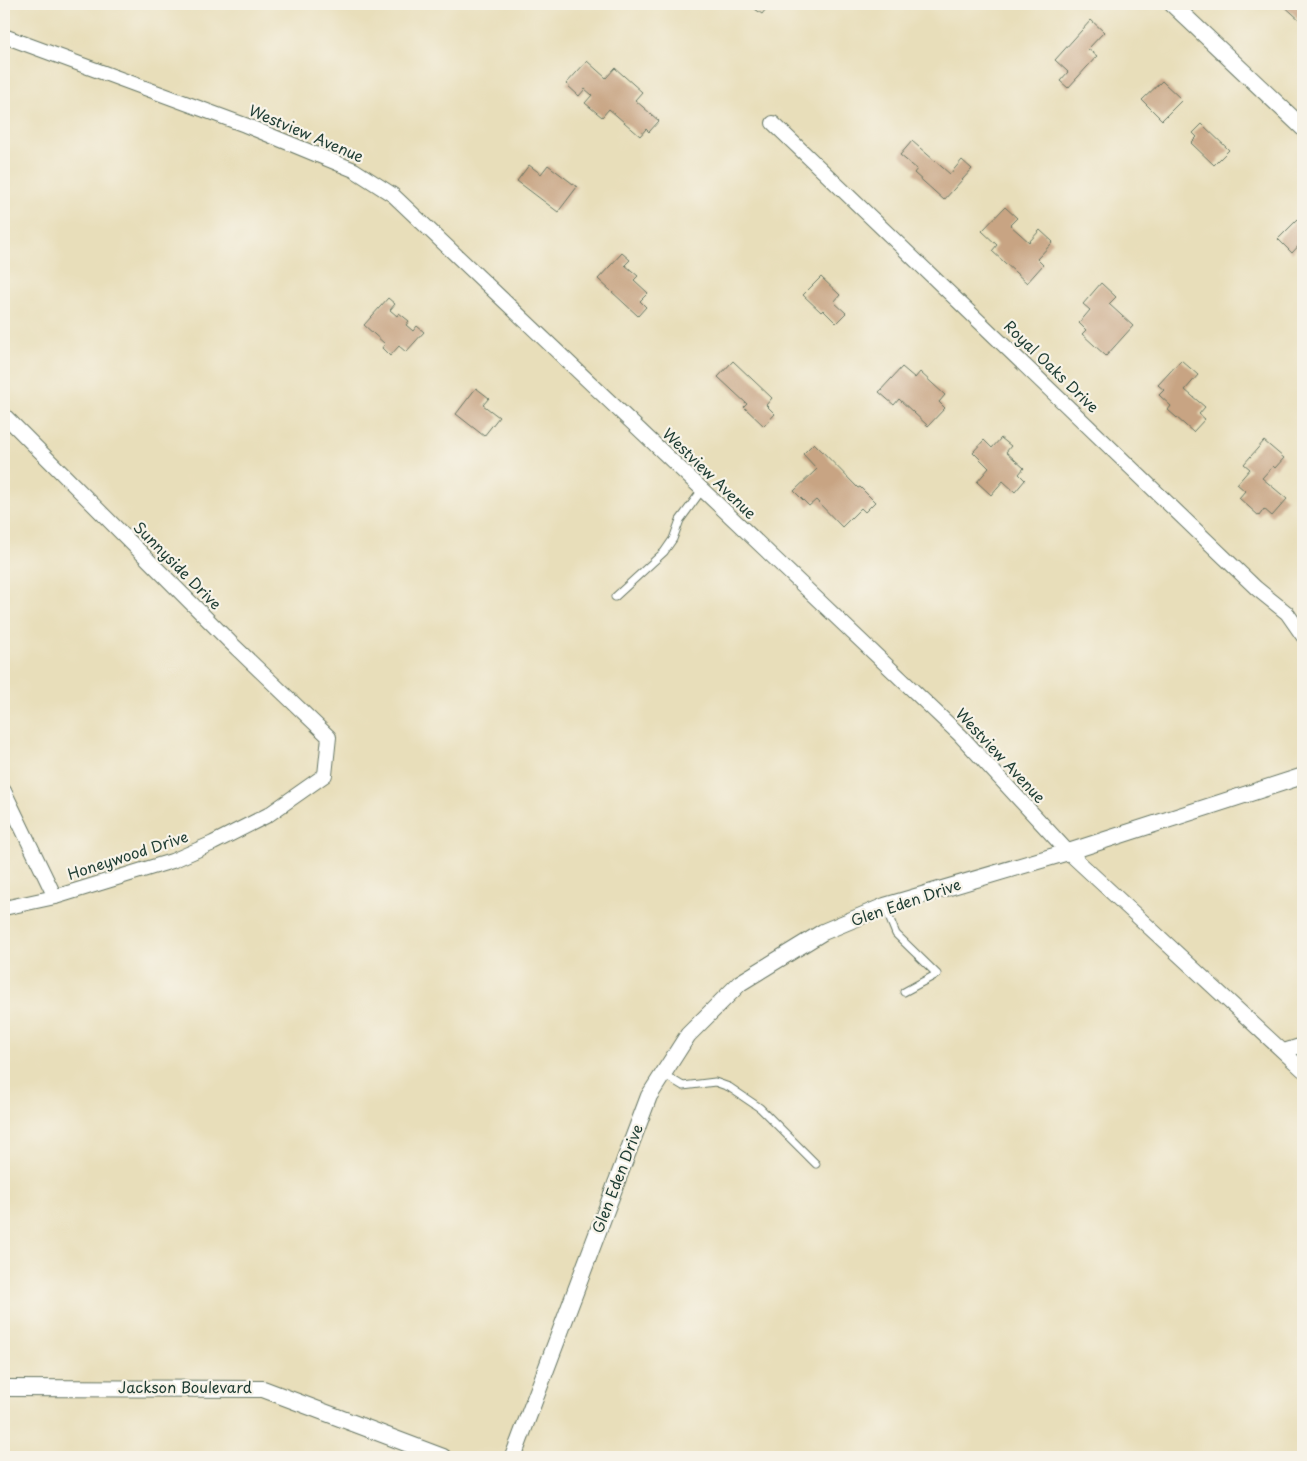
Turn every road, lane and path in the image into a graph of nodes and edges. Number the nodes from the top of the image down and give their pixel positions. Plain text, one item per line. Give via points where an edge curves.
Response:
1 (1172, 4) edge
2 (4, 36) edge
3 (773, 123) dead end
4 (1303, 128) edge
5 (4, 415) edge
6 (702, 490) junction
7 (615, 597) dead end
8 (1303, 636) edge
9 (329, 737) joint
10 (1303, 776) edge
11 (4, 791) edge
12 (1068, 852) junction
13 (55, 897) junction
14 (885, 906) junction
15 (4, 908) edge
16 (904, 992) dead end
17 (1303, 1045) edge
18 (1284, 1051) junction
19 (1303, 1070) edge
20 (663, 1074) junction
21 (816, 1164) dead end
22 (4, 1388) edge
23 (443, 1457) edge
24 (513, 1457) edge

1 - 4 street
2 - 6 street, Westview Avenue via 245,124 354,170 393,195
3 - 8 street, Royal Oaks Drive via 1249,581 1287,613
5 - 9 street, Sunnyside Drive
6 - 7 lane via 680,520 664,552
6 - 12 street, Westview Avenue via 960,735
9 - 13 street, Honeywood Drive via 325,775 268,815 172,861
10 - 12 street, Glen Eden Drive
11 - 13 street
12 - 14 street, Glen Eden Drive
12 - 18 street, Westview Avenue
13 - 15 street, Honeywood Drive
14 - 16 lane via 896,934 937,974
14 - 20 street, Glen Eden Drive via 823,932 740,983 688,1035
17 - 18 street
18 - 19 street, Westview Avenue
20 - 21 lane via 682,1086 715,1082 729,1087 760,1108
20 - 24 street, Glen Eden Drive via 649,1096
22 - 23 street, Jackson Boulevard via 263,1389

